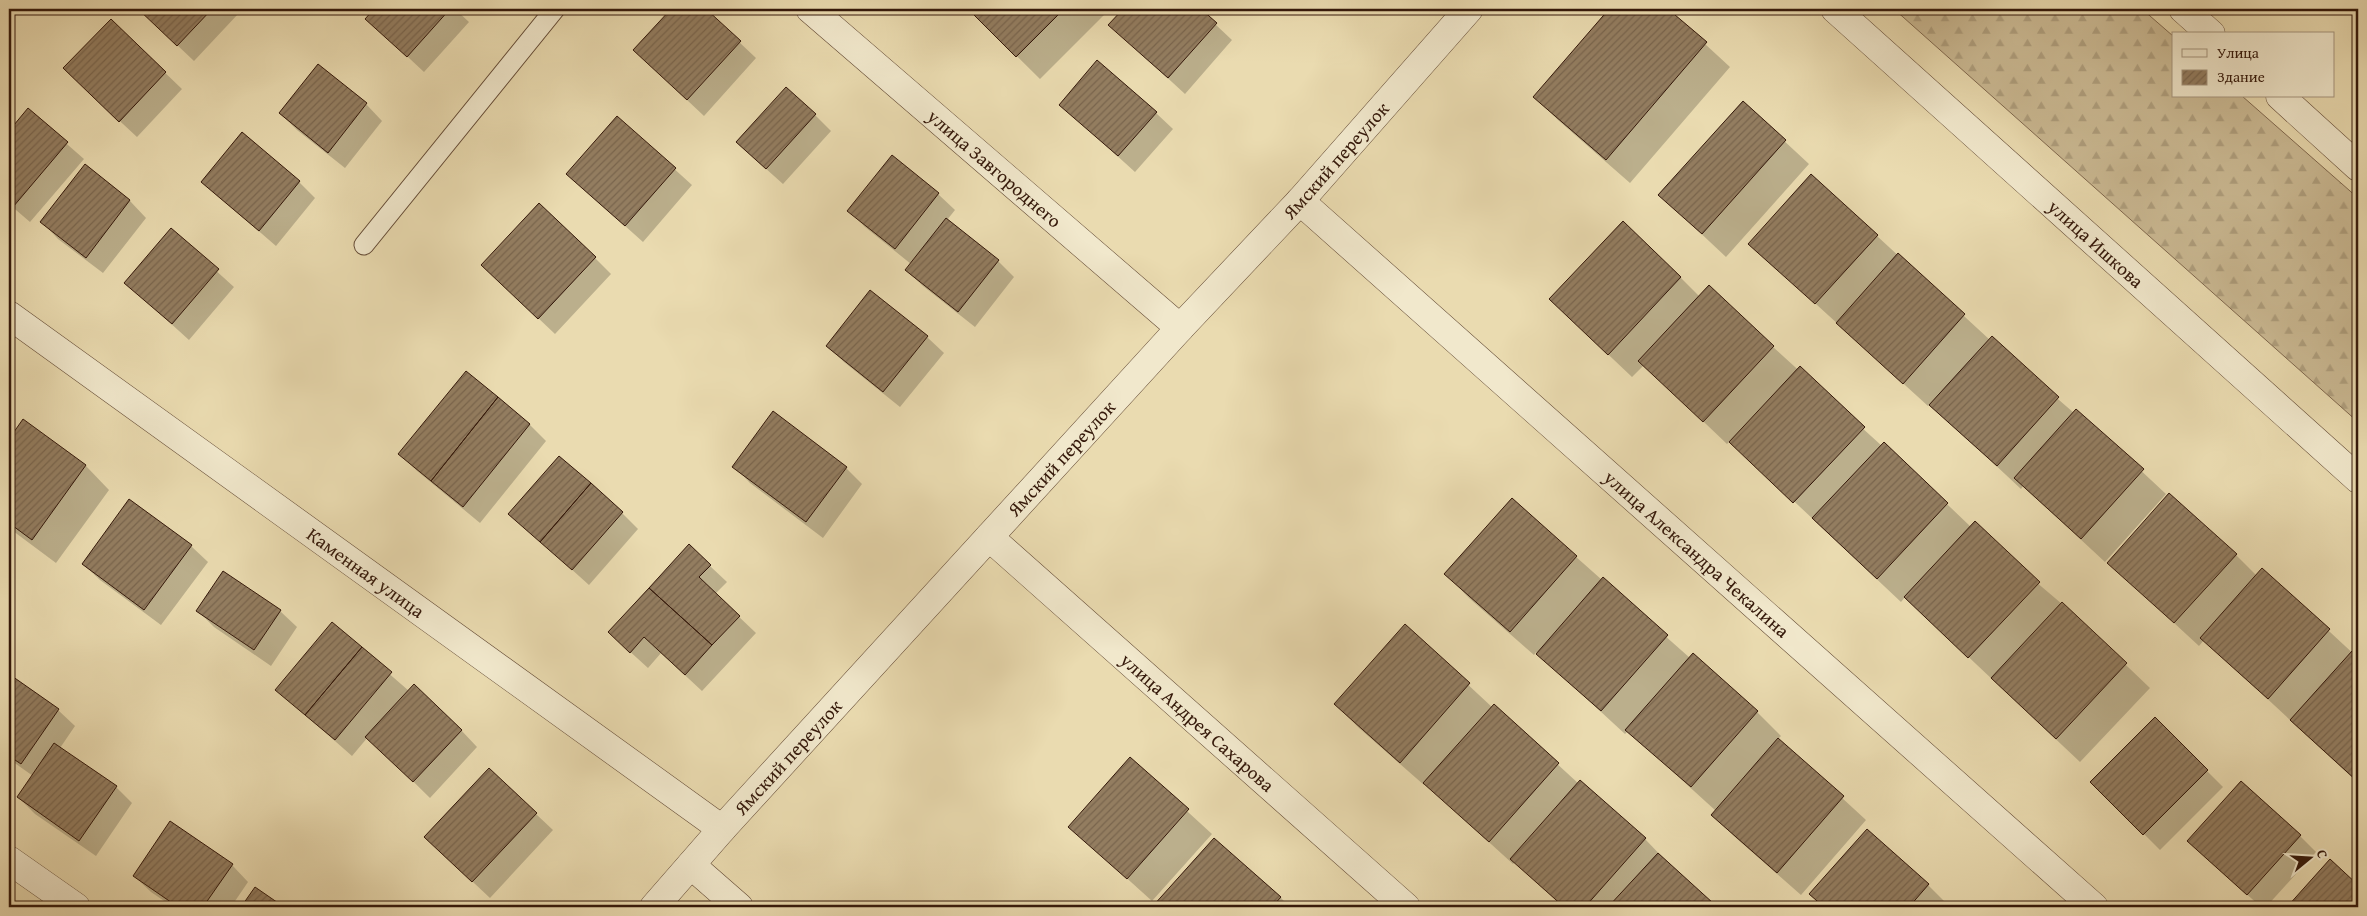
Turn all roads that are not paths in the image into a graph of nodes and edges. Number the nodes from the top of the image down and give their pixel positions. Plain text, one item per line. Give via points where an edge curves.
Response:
1 (554, 9) edge
2 (810, 9) edge
3 (1469, 9) edge
4 (1835, 9) edge
5 (2184, 9) edge
6 (2209, 32) edge
7 (2282, 98) edge
8 (2358, 167) edge
9 (1300, 201) junction
10 (364, 245) dead end
11 (9, 316) edge
12 (1180, 328) junction
13 (2358, 479) edge
14 (989, 537) junction
15 (722, 829) junction
16 (9, 860) edge
17 (691, 865) junction
18 (76, 907) edge
19 (654, 907) edge
20 (738, 907) edge
21 (1406, 907) edge
22 (2094, 907) edge

1 - 10 lane
2 - 12 street, улица Завгороднего
3 - 9 street, Ямский переулок
4 - 13 street, улица Ишкова
5 - 6 street
7 - 8 street
9 - 12 street, Ямский переулок
9 - 22 street, улица Александра Чекалина
11 - 15 street, Каменная улица
12 - 14 street, Ямский переулок
14 - 15 street, Ямский переулок
14 - 21 street, улица Андрея Сахарова
15 - 17 street, Ямский переулок
16 - 18 street
17 - 19 street, Ямский переулок
17 - 20 street

